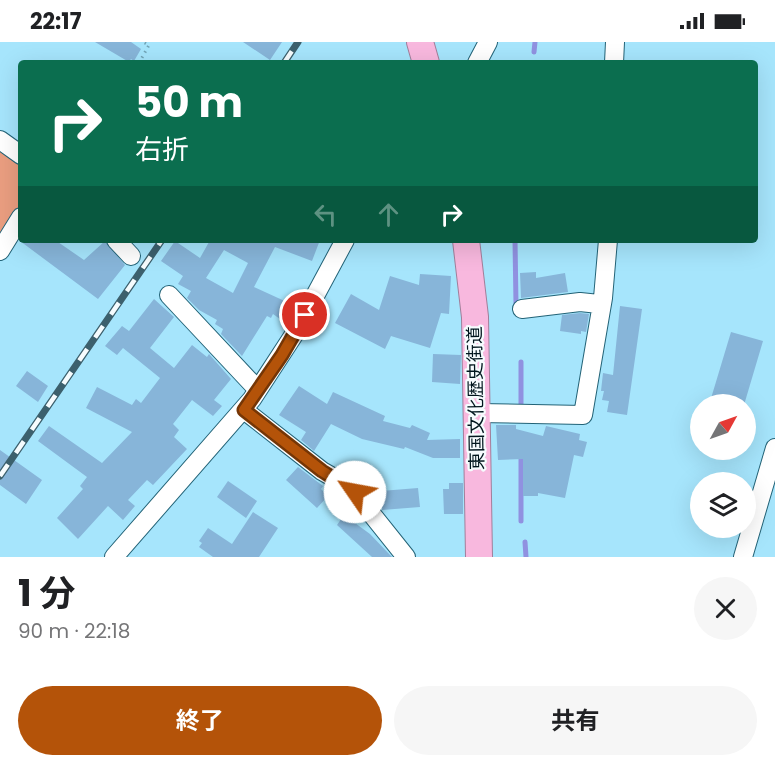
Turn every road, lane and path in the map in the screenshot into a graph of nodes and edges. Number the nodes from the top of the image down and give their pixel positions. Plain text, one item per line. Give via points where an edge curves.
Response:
1 (143, 42) edge
2 (420, 42) edge
3 (488, 42) edge
4 (615, 42) edge
5 (141, 60) edge
6 (425, 60) edge
7 (479, 60) edge
8 (614, 60) edge
9 (0, 140) edge
10 (18, 153) edge
11 (18, 223) edge
12 (119, 243) edge
13 (343, 243) edge
14 (466, 243) edge
15 (608, 243) edge
16 (0, 251) edge
17 (131, 256) dead end
18 (169, 295) dead end
19 (600, 304) junction
20 (522, 309) dead end
21 (258, 390) junction
22 (244, 410) junction
23 (478, 413) junction
24 (775, 448) edge
25 (114, 557) edge
26 (406, 557) edge
27 (479, 557) edge
28 (743, 557) edge

1 - 5 path via 149,45
2 - 6 highway
3 - 7 street
4 - 8 street
9 - 10 street
11 - 16 street
12 - 17 street
13 - 21 street via 295,333
14 - 23 highway, 東国文化歴史街道 via 475,317
15 - 19 street
18 - 21 street
19 - 20 street via 580,302
19 - 23 street via 582,415
21 - 22 street
22 - 25 street
22 - 26 street via 322,471 350,487
23 - 27 highway, 東国文化歴史街道
24 - 28 street

